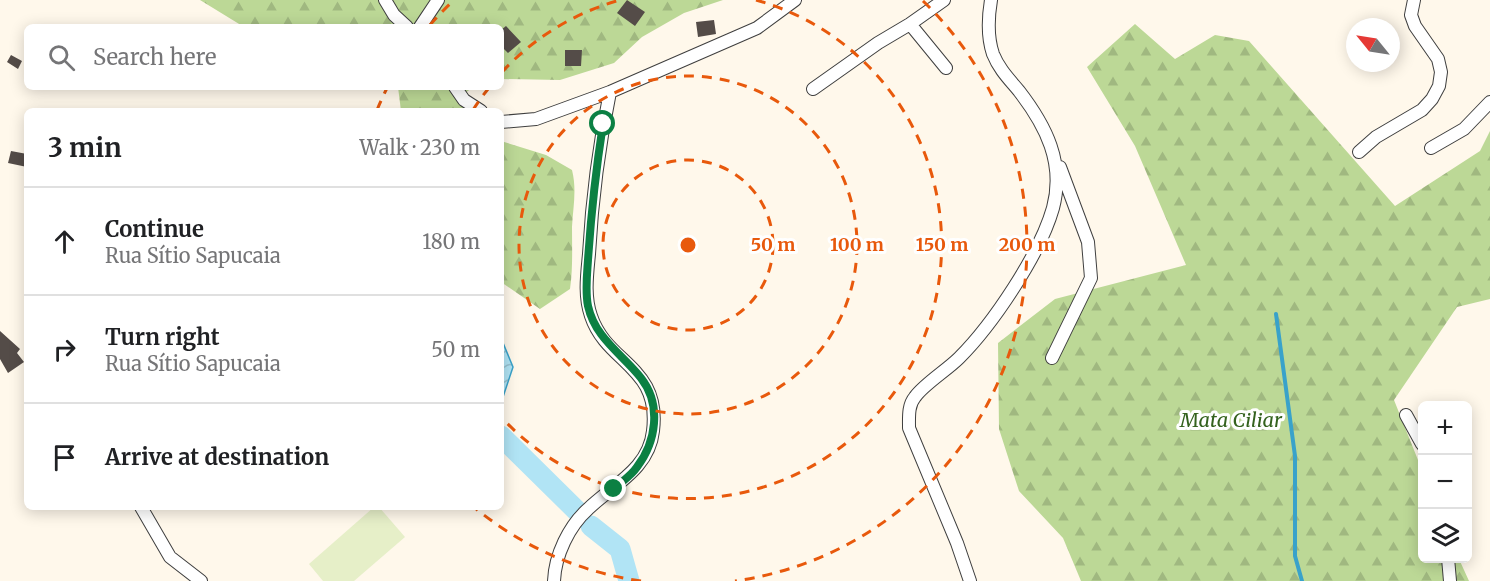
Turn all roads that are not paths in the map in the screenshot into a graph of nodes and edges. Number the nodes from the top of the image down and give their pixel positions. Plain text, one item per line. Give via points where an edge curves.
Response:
1 (385, 0) edge
2 (438, 0) edge
3 (795, 0) edge
4 (944, 0) edge
5 (991, 0) edge
6 (1414, 0) edge
7 (404, 24) edge
8 (422, 24) edge
9 (910, 24) junction
10 (946, 68) dead end
11 (813, 89) dead end
12 (457, 90) edge
13 (610, 92) junction
14 (1490, 102) edge
15 (476, 108) edge
16 (504, 122) edge
17 (1051, 144) junction
18 (1431, 148) dead end
19 (1359, 152) dead end
20 (1052, 358) dead end
21 (1406, 415) dead end
22 (1418, 437) edge
23 (143, 510) edge
24 (1448, 563) edge
25 (201, 581) edge
26 (554, 581) edge
27 (970, 581) edge
28 (1450, 581) edge

1 - 7 street
2 - 8 street
3 - 13 street via 757,28
4 - 9 street
5 - 17 street via 988,18 993,53
6 - 19 street via 1411,15 1438,59 1439,86 1422,110 1376,137
9 - 10 street
9 - 11 street
12 - 15 street
13 - 16 street via 536,119
13 - 26 street via 597,163 586,293 599,334 642,379 652,397 653,434 636,469 588,509 571,529
14 - 18 street via 1464,129
17 - 20 street via 1088,242 1091,278
17 - 27 street via 1058,169 1057,191 1044,233 1025,269 961,356 914,397 909,410 909,428
21 - 22 street
23 - 25 street via 170,557
24 - 28 street

